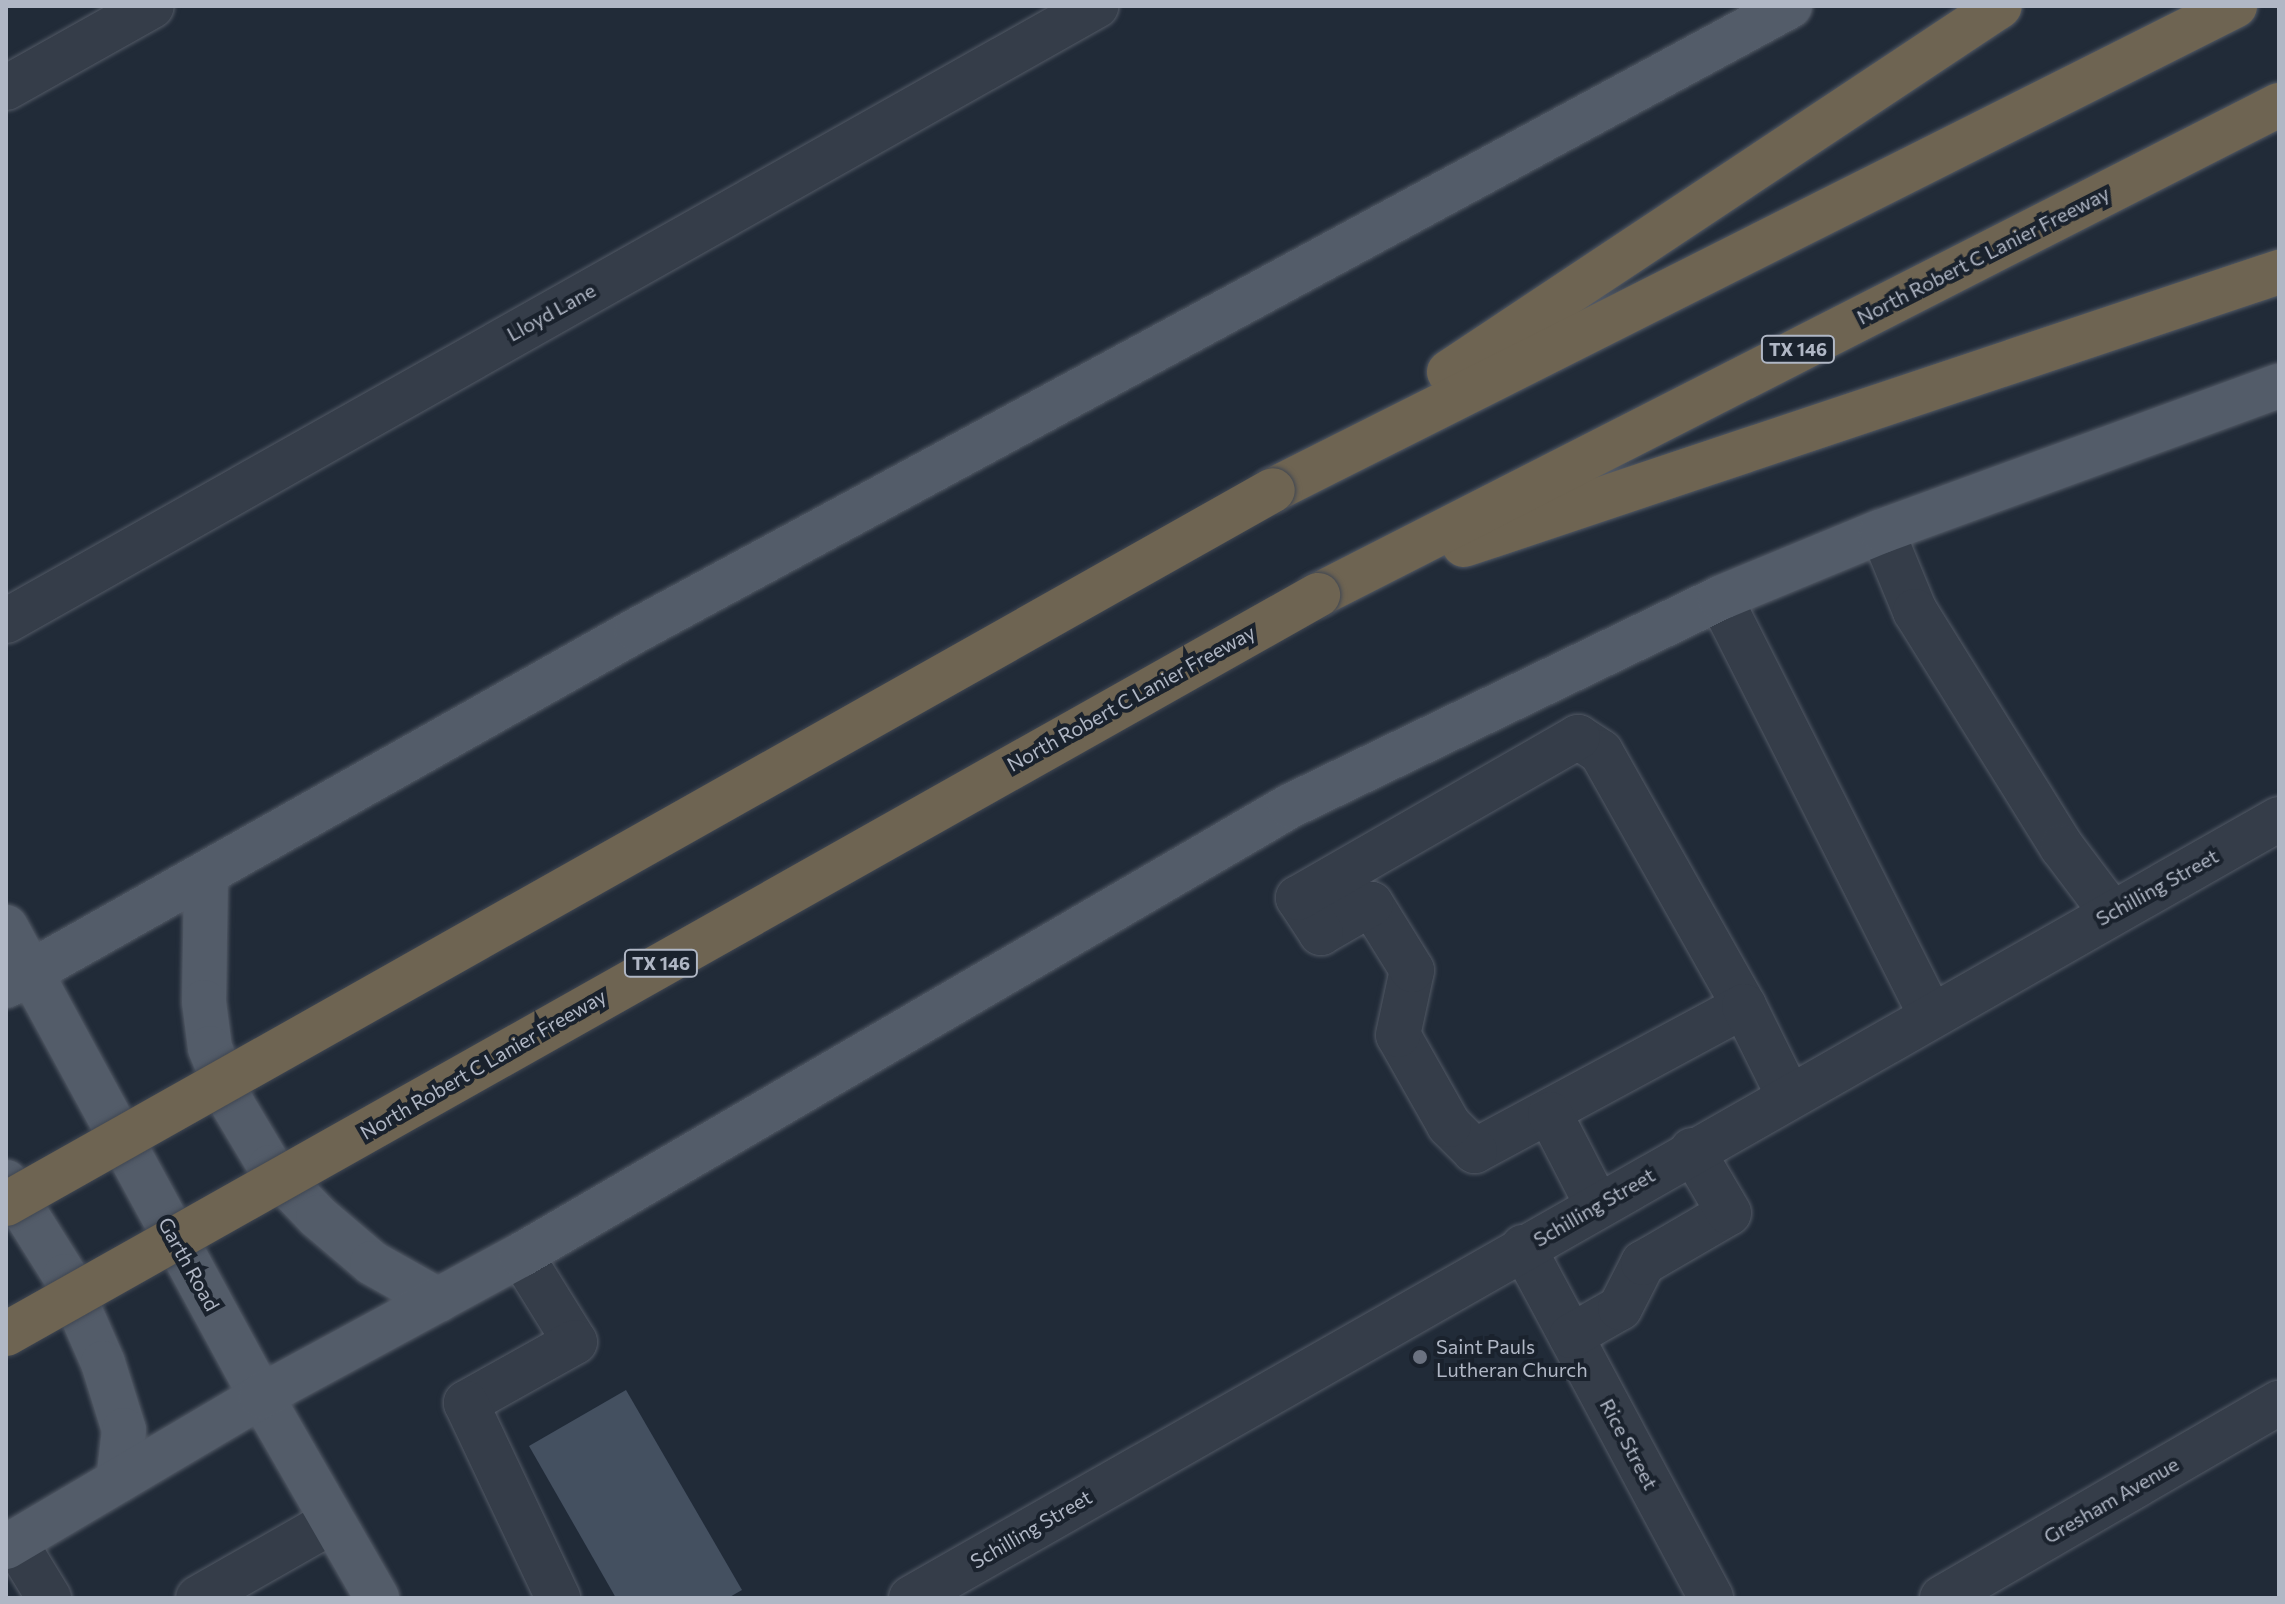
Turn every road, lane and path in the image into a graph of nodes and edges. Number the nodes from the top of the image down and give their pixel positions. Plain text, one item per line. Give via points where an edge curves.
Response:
1 (152, 6) edge
2 (1096, 6) edge
3 (1790, 6) edge
4 (2000, 6) edge
5 (2235, 6) edge
6 (6, 88) edge
7 (2279, 105) edge
8 (2279, 272) edge
9 (2279, 386) edge
10 (1273, 490) junction
11 (1882, 531) junction
12 (1318, 595) junction
13 (1720, 598) junction
14 (6, 621) edge
15 (2279, 819) edge
16 (206, 875) junction
17 (2111, 912) junction
18 (6, 927) edge
19 (18, 979) edge
20 (1744, 1006) junction
21 (1931, 1015) junction
22 (1788, 1095) junction
23 (1550, 1114) junction
24 (1692, 1150) junction
25 (6, 1182) edge
26 (6, 1204) edge
27 (1597, 1205) junction
28 (1523, 1247) junction
29 (521, 1255) junction
30 (438, 1300) junction
31 (6, 1334) edge
32 (1571, 1336) junction
33 (261, 1396) junction
34 (2279, 1403) edge
35 (118, 1481) junction
36 (333, 1521) junction
37 (11, 1544) edge
38 (49, 1598) edge
39 (198, 1598) edge
40 (377, 1598) edge
41 (558, 1598) edge
42 (911, 1598) edge
43 (1711, 1598) edge
44 (1942, 1598) edge

1 - 6 street
2 - 14 street, Lloyd Lane
3 - 16 main road via 637,630
4 - 10 highway
5 - 10 highway
7 - 12 highway, North Robert C Lanier Freeway / TX 146
8 - 12 highway
9 - 11 main road
10 - 26 highway, bridge
11 - 13 main road
11 - 17 street via 1915,611 2062,847
12 - 31 highway, North Robert C Lanier Freeway / TX 146, bridge
13 - 21 street
13 - 29 main road via 1290,806
15 - 17 street, Schilling Street
16 - 19 main road
16 - 30 main road via 206,1017 210,1048 233,1105 270,1167 318,1217 372,1263
17 - 21 street, Schilling Street
18 - 19 main road, Garth Road
19 - 33 main road, Garth Road
20 - 22 street
20 - 23 street
20 - 23 street via 1601,752 1578,737 1298,898 1321,933 1371,904 1412,970 1398,1035 1449,1125 1475,1151
21 - 22 street, Schilling Street
22 - 24 street, Schilling Street
23 - 27 street
24 - 27 street, Schilling Street
24 - 32 street via 1729,1213 1643,1263 1620,1308
25 - 35 main road via 65,1276 103,1363 124,1430
27 - 28 street, Schilling Street
28 - 32 street, Rice Street
28 - 42 street, Schilling Street
29 - 30 main road
29 - 41 street via 575,1342 466,1403
30 - 33 main road
32 - 43 street, Rice Street
33 - 35 main road
33 - 36 main road, Garth Road
34 - 44 street, Gresham Avenue
35 - 37 main road
36 - 39 street
36 - 40 main road, Garth Road
37 - 38 street

